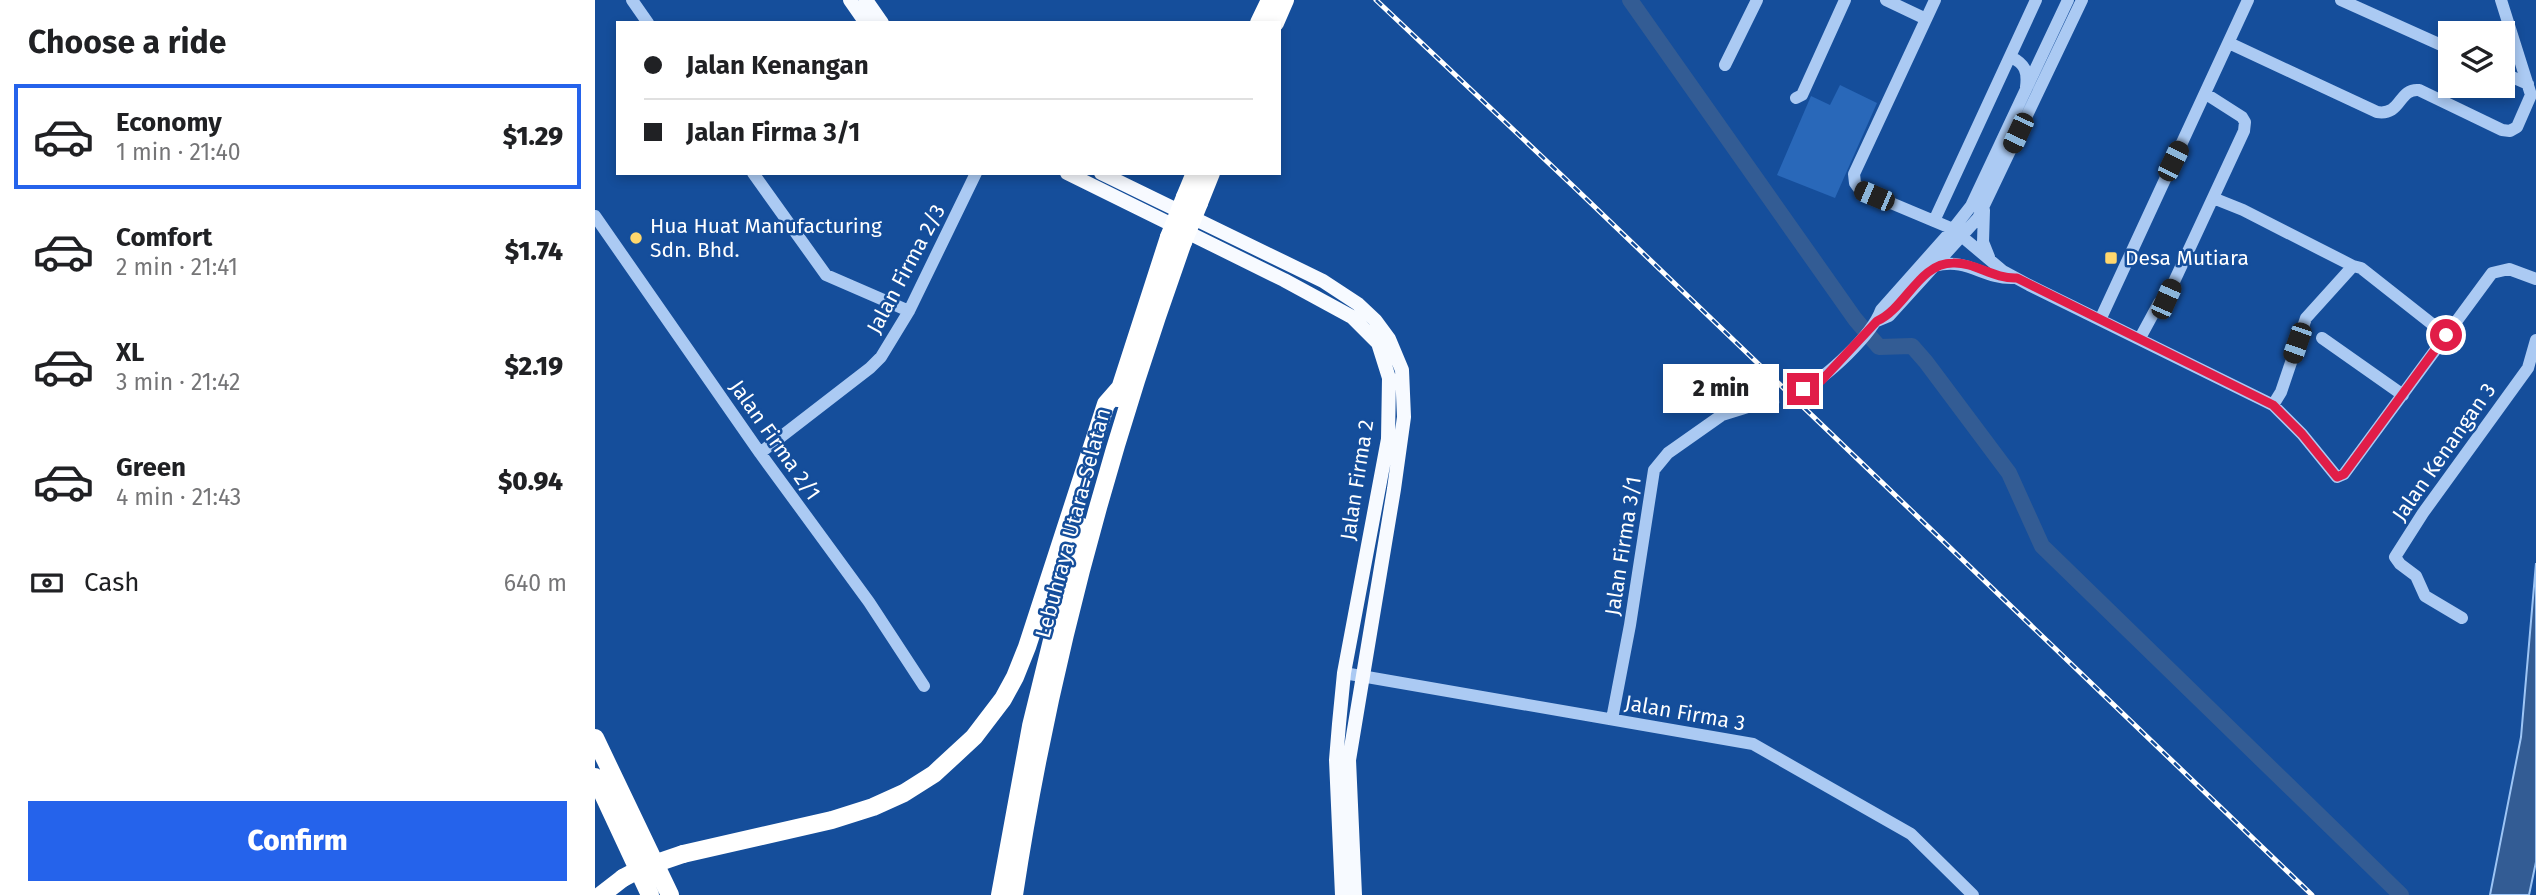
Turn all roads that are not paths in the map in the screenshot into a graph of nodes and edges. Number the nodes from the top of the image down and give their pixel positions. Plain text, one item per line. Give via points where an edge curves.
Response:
1 (632, 0) edge
2 (850, 0) edge
3 (866, 0) edge
4 (1270, 0) edge
5 (1285, 0) edge
6 (1757, 0) edge
7 (1845, 0) edge
8 (1886, 0) edge
9 (1935, 0) edge
10 (2036, 0) edge
11 (2069, 0) edge
12 (2082, 0) edge
13 (2248, 0) edge
14 (2341, 0) edge
15 (2501, 0) edge
16 (1926, 19) junction
17 (647, 21) edge
18 (865, 21) edge
19 (881, 21) edge
20 (1260, 21) edge
21 (1276, 21) edge
22 (2229, 43) junction
23 (2438, 44) edge
24 (2047, 48) junction
25 (2016, 59) junction
26 (1725, 65) dead end
27 (2515, 78) edge
28 (2528, 84) junction
29 (2026, 91) junction
30 (2206, 94) junction
31 (1796, 98) dead end
32 (754, 175) edge
33 (975, 175) edge
34 (1071, 175) edge
35 (1105, 175) edge
36 (1195, 175) edge
37 (1210, 175) edge
38 (2213, 198) junction
39 (1192, 200) junction
40 (1984, 206) junction
41 (595, 216) edge
42 (1934, 221) junction
43 (1957, 233) junction
44 (1176, 239) junction
45 (1991, 260) junction
46 (2353, 265) junction
47 (1934, 266) junction
48 (2017, 278) junction
49 (2536, 279) edge
50 (909, 311) junction
51 (2100, 320) junction
52 (1877, 321) junction
53 (2446, 335) junction
54 (2140, 338) junction
55 (2322, 338) dead end
56 (2536, 340) edge
57 (1120, 388) junction
58 (1803, 389) tunnel mouth
59 (2403, 396) junction
60 (1767, 401) tunnel mouth
61 (2273, 405) junction
62 (760, 453) junction
63 (2462, 618) dead end
64 (1345, 673) junction
65 (1362, 676) junction
66 (924, 686) dead end
67 (1612, 719) junction
68 (595, 737) edge
69 (595, 777) edge
70 (601, 895) edge
71 (650, 895) edge
72 (670, 895) edge
73 (1000, 895) edge
74 (1014, 895) edge
75 (1342, 895) edge
76 (1355, 895) edge
77 (1973, 895) edge

1 - 17 street
2 - 18 main road
3 - 19 main road
4 - 20 highway
5 - 21 highway
6 - 26 street
7 - 31 street via 1802,95
8 - 16 street
9 - 16 street
10 - 25 street
11 - 24 street
12 - 40 street
13 - 22 street
14 - 23 street
15 - 28 street
16 - 42 street via 1854,174 1860,190
22 - 28 street via 2377,112 2395,109 2413,89 2502,130 2517,127 2531,95
22 - 30 street
24 - 25 street via 2035,57
24 - 29 street
25 - 29 street via 2028,75
25 - 42 street
27 - 28 street
29 - 43 street
30 - 38 street via 2245,122
30 - 51 street
32 - 50 street via 826,275
33 - 50 street, Jalan Firma 2/3
34 - 64 main road, Jalan Firma 2 via 1296,286 1352,317 1378,343 1389,378 1388,439
35 - 65 main road, Jalan Firma 2 via 1323,281 1357,303 1389,339 1402,370 1404,418
36 - 39 highway, Lebuhraya Utara–Selatan
37 - 39 highway, Lebuhraya Utara–Selatan
38 - 46 street
38 - 54 street via 2166,299 2159,303
39 - 44 highway, Lebuhraya Utara–Selatan, bridge
40 - 43 street via 1978,218
40 - 45 street via 1983,242
41 - 62 street, Jalan Firma 2/1
42 - 43 street
43 - 45 street
43 - 47 street
43 - 52 street via 1881,310
44 - 57 highway, Lebuhraya Utara–Selatan
44 - 74 highway, Lebuhraya Utara–Selatan via 1068,624
45 - 48 street
46 - 53 street
46 - 61 street via 2306,318
47 - 48 street via 1959,263 2003,279
47 - 52 street via 1889,316
48 - 51 street
49 - 53 street via 2509,269 2492,274
50 - 62 street, Jalan Firma 2/3 via 870,368
51 - 54 street
52 - 58 street via 1821,381
53 - 59 street
54 - 61 street
55 - 59 street
56 - 63 street, Jalan Kenangan 3 via 2528,368 2396,554 2396,560 2418,579 2425,596
57 - 70 highway, bridge via 1105,404 1015,677 974,737 934,774 873,807 683,854 642,868
57 - 73 highway, Lebuhraya Utara–Selatan via 1054,625
59 - 61 street via 2344,474 2337,477
60 - 67 street, Jalan Firma 3/1 via 1722,415 1668,453 1654,470
62 - 66 street, Jalan Firma 2/1
64 - 65 street, Jalan Firma 3
64 - 75 main road, Jalan Firma 2 via 1336,760
65 - 67 street, Jalan Firma 3
65 - 76 main road, Jalan Firma 2 via 1349,760
67 - 77 street, Jalan Firma 3 via 1753,744 1910,834
68 - 72 highway
69 - 71 highway

